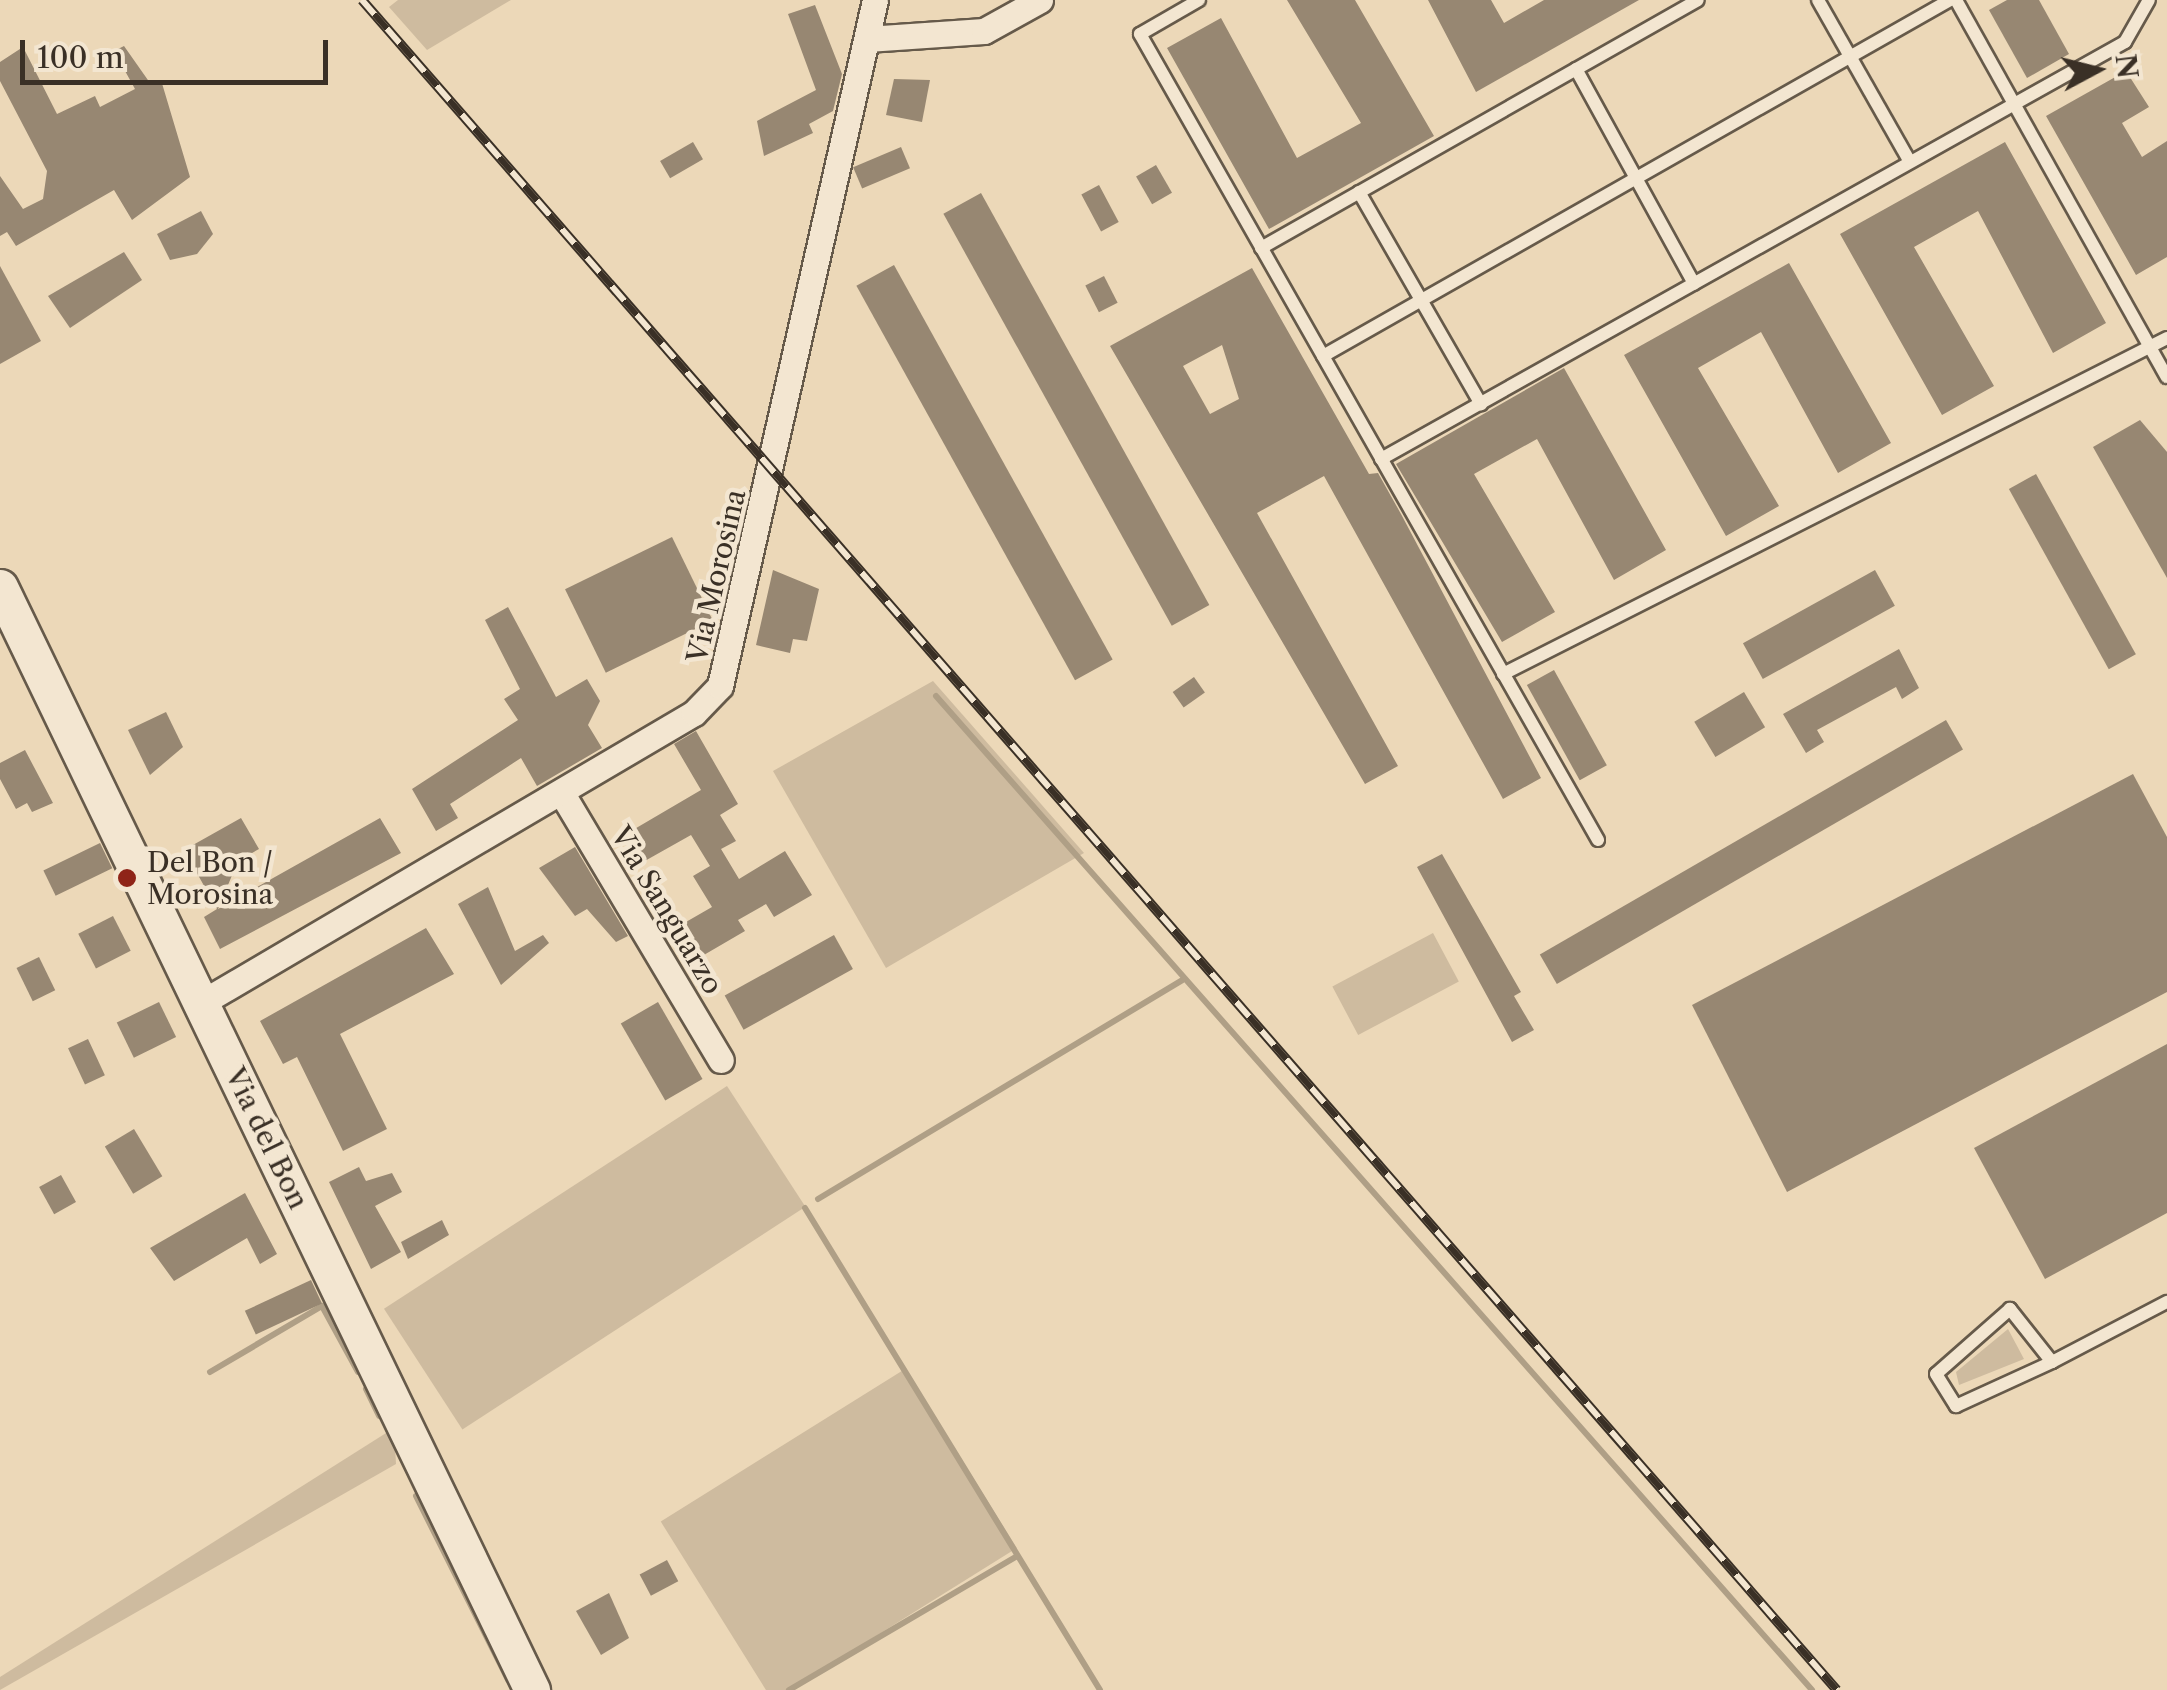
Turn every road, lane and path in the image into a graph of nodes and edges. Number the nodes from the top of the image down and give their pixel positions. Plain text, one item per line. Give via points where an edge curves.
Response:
1 (875, 0) edge
2 (1200, 0) edge
3 (1698, 0) edge
4 (1818, 0) edge
5 (1953, 0) edge
6 (2149, 0) edge
7 (1028, 3) edge
8 (867, 39) junction
9 (1850, 56) junction
10 (1576, 69) junction
11 (2014, 104) junction
12 (1910, 162) junction
13 (1636, 178) junction
14 (1359, 192) junction
15 (1261, 248) junction
16 (1694, 284) junction
17 (1421, 300) junction
18 (2167, 338) edge
19 (2150, 346) junction
20 (1322, 356) junction
21 (2167, 377) edge
22 (1480, 404) junction
23 (1381, 460) junction
24 (0, 587) edge
25 (1503, 674) junction
26 (561, 792) junction
27 (1598, 840) dead end
28 (201, 1003) junction
29 (721, 1060) dead end
30 (2167, 1302) edge
31 (2052, 1362) junction
32 (532, 1690) edge

1 - 8 street, Via Morosina
2 - 15 lane via 1140,34
3 - 10 lane
4 - 9 lane
5 - 9 lane
5 - 11 lane
6 - 11 lane via 2125,42
7 - 8 street via 968,34
8 - 26 street, Via Morosina via 730,670 694,713
9 - 12 lane
9 - 13 lane
10 - 13 lane
10 - 14 lane
11 - 12 lane
11 - 19 lane
12 - 16 lane
13 - 16 lane
13 - 17 lane
14 - 15 lane
14 - 17 lane
15 - 20 lane
16 - 22 lane
17 - 20 lane
17 - 22 lane
18 - 19 lane
19 - 21 lane
19 - 25 lane
20 - 23 lane
22 - 23 lane
23 - 25 lane
24 - 28 street, Via del Bon
25 - 27 lane
26 - 28 street, Via Morosina
26 - 29 street, Via Sanguarzo
28 - 32 street, Via del Bon
30 - 31 lane
31 - 31 lane via 1956,1406 1936,1374 2010,1309

